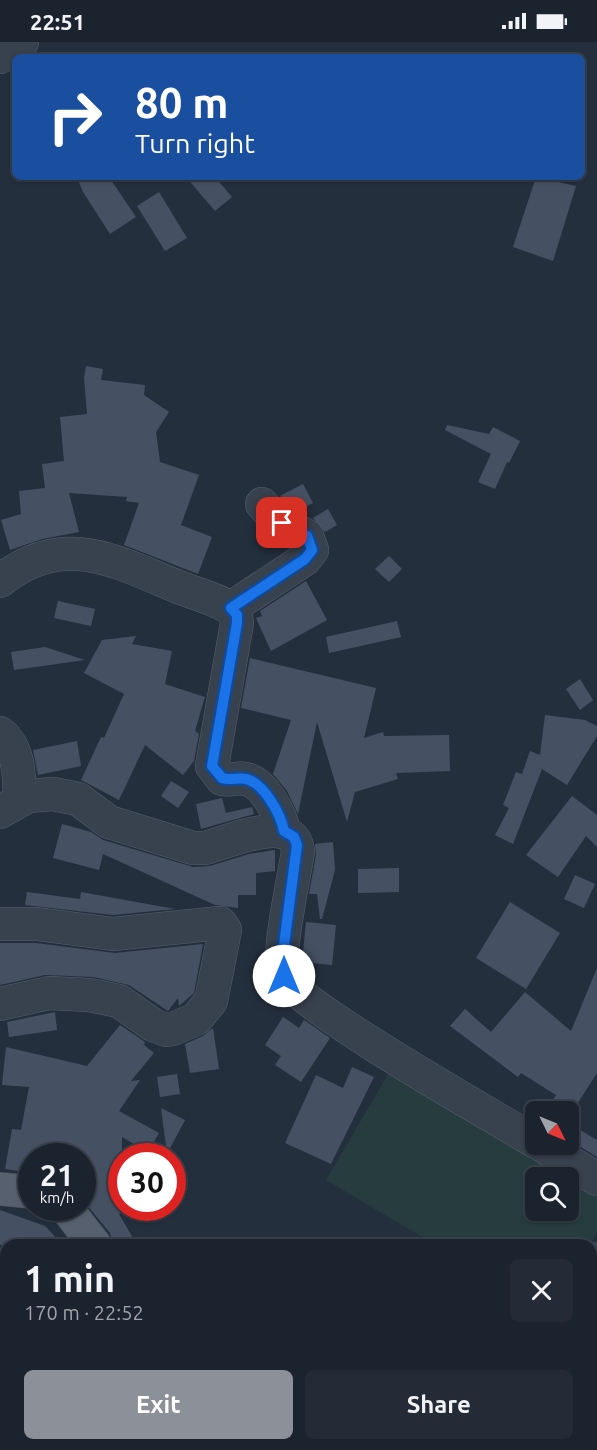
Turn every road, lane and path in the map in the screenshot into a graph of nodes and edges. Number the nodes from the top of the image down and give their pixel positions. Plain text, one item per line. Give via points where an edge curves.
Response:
1 (22, 42) edge
2 (0, 57) edge
3 (262, 504) dead end
4 (0, 581) edge
5 (231, 608) junction
6 (0, 733) edge
7 (10, 806) edge
8 (284, 831) junction
9 (0, 924) edge
10 (0, 1004) edge
11 (525, 1135) edge
12 (558, 1155) edge
13 (597, 1179) edge
14 (0, 1189) edge
15 (18, 1191) edge
16 (76, 1221) edge
17 (90, 1239) edge

1 - 2 street
3 - 5 street via 276,519 307,536 312,550 305,559
4 - 5 street via 26,565 53,556 72,552 92,554
5 - 8 street via 237,623 212,766 222,778 247,779 255,785 279,812
6 - 7 street via 13,748 17,762
7 - 8 street via 40,793 78,799 109,822 193,848 277,829
8 - 11 street via 294,837 298,852 282,960 286,980 303,997 365,1039
9 - 10 street via 37,924 112,934 216,923 224,925 225,930 211,1001 196,1019 173,1029 153,1025 119,1001 89,995 49,993
12 - 13 street
14 - 15 main road
16 - 17 main road

